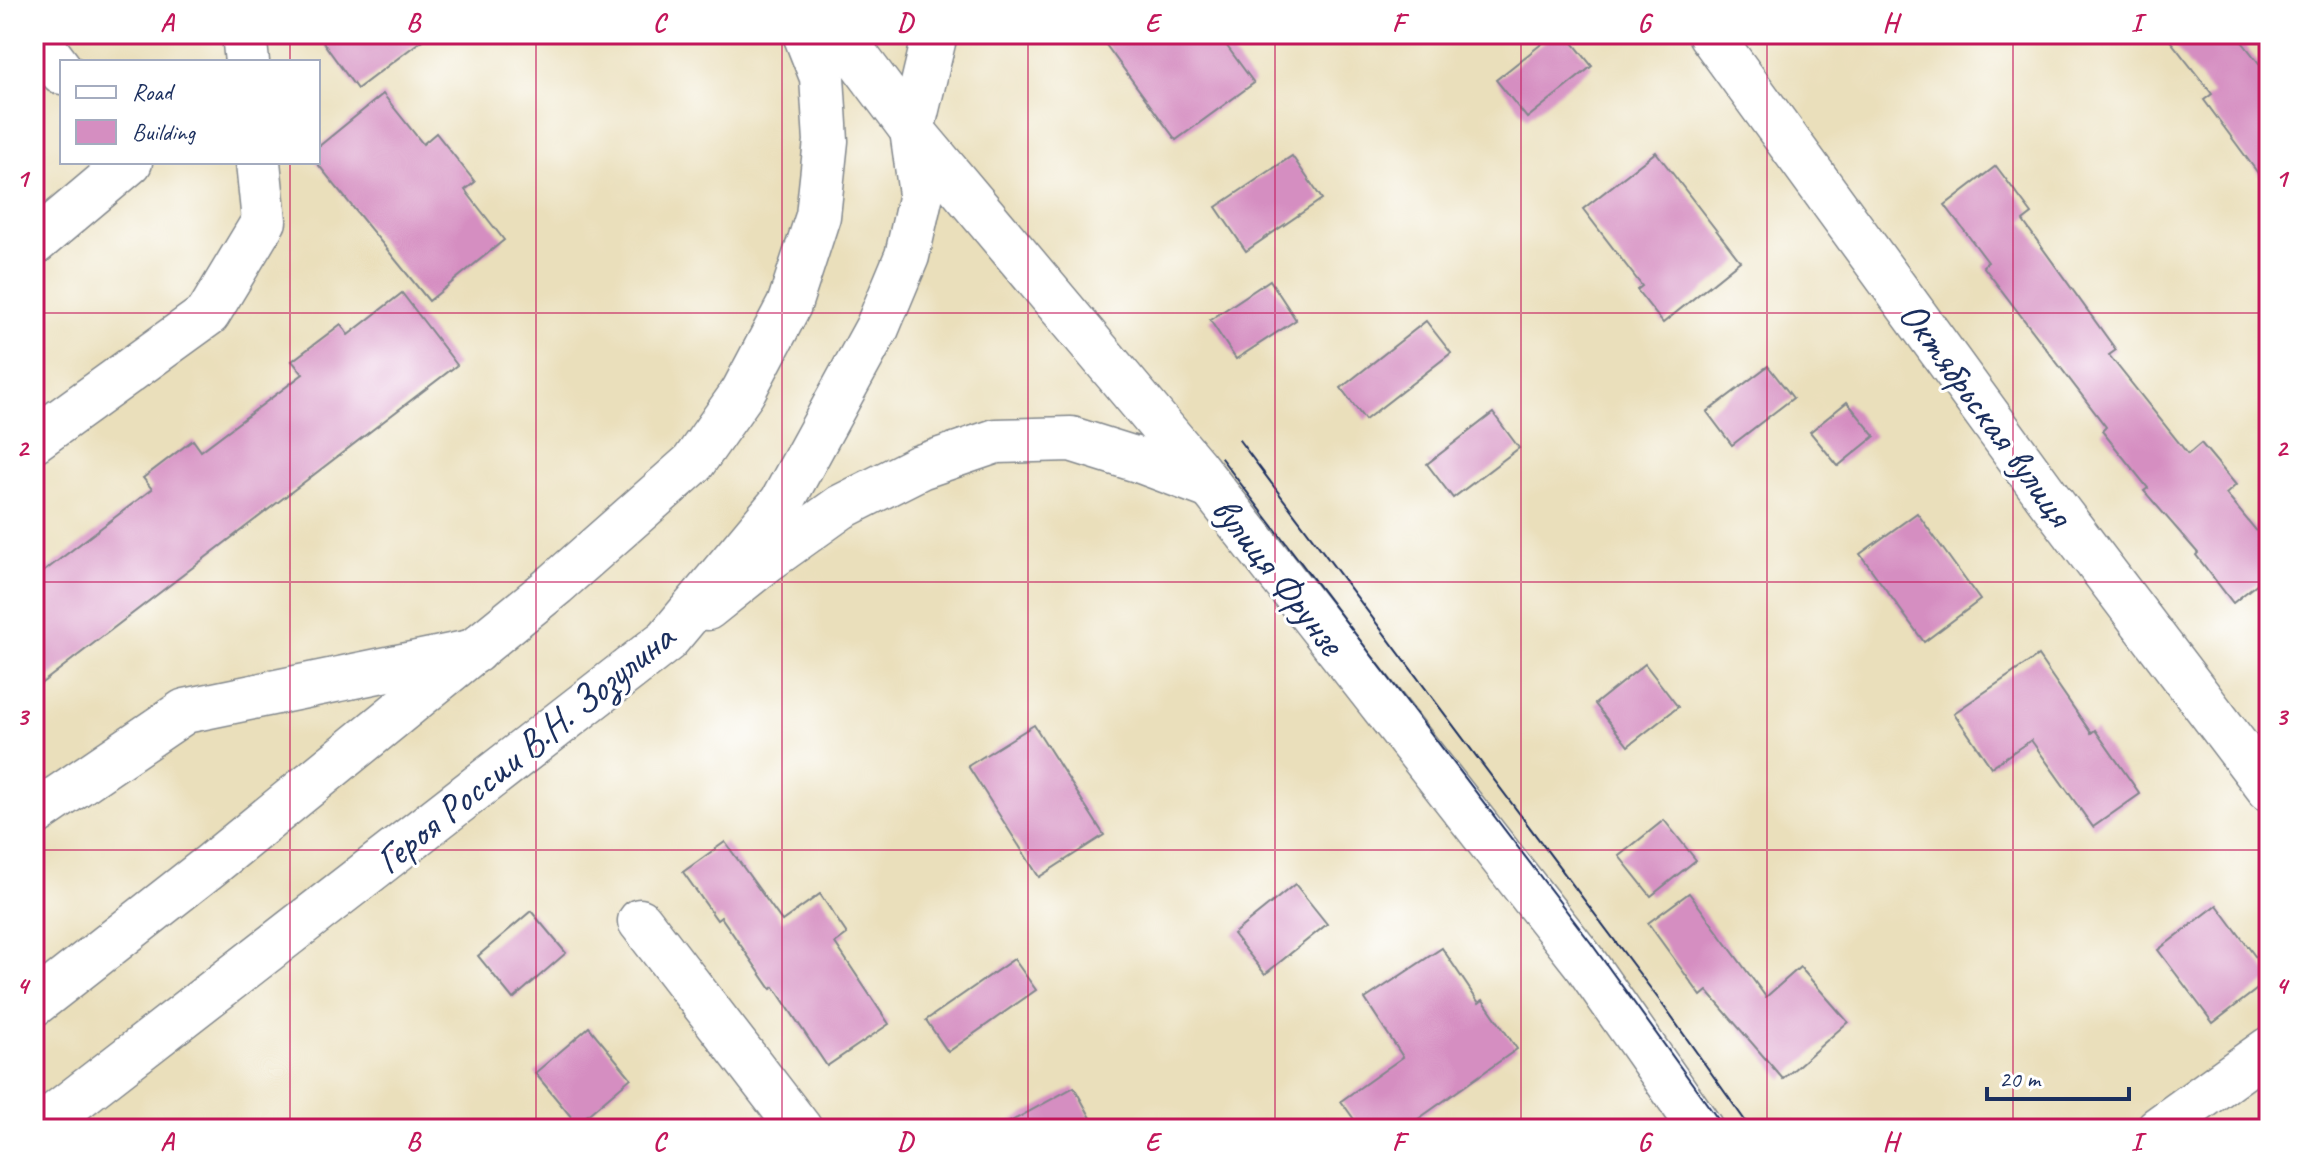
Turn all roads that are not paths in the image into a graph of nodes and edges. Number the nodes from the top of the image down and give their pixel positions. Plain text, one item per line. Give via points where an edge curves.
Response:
1 (244, 34) edge
2 (805, 34) edge
3 (840, 34) edge
4 (935, 34) edge
5 (1710, 34) edge
6 (34, 35) edge
7 (247, 60) edge
8 (60, 69) edge
9 (912, 130) junction
10 (128, 164) edge
11 (258, 164) edge
12 (34, 243) edge
13 (34, 440) edge
14 (1210, 488) junction
15 (667, 640) junction
16 (475, 651) junction
17 (2269, 789) edge
18 (34, 814) edge
19 (640, 921) dead end
20 (34, 1004) edge
21 (2269, 1049) edge
22 (37, 1129) edge
23 (800, 1129) edge
24 (1701, 1129) edge
25 (2158, 1129) edge

1 - 7 street
2 - 16 street via 823,90 826,141 818,216 789,305 743,392 693,463
3 - 9 street, вулиця Фрунзе
4 - 9 street
5 - 17 street, Октябрьская вулиця via 2049,499
6 - 8 street
9 - 14 street, вулиця Фрунзе
9 - 15 street, Героя России В.Н. Зозулина via 921,194 907,256 877,328 782,502
10 - 12 street
11 - 13 street via 264,221 208,314
14 - 15 street via 1071,439 996,441 920,467 841,507
14 - 24 street, вулиця Фрунзе via 1587,966
15 - 22 street, Героя России В.Н. Зозулина
16 - 18 street via 185,711
16 - 20 street
19 - 23 street
21 - 25 street

